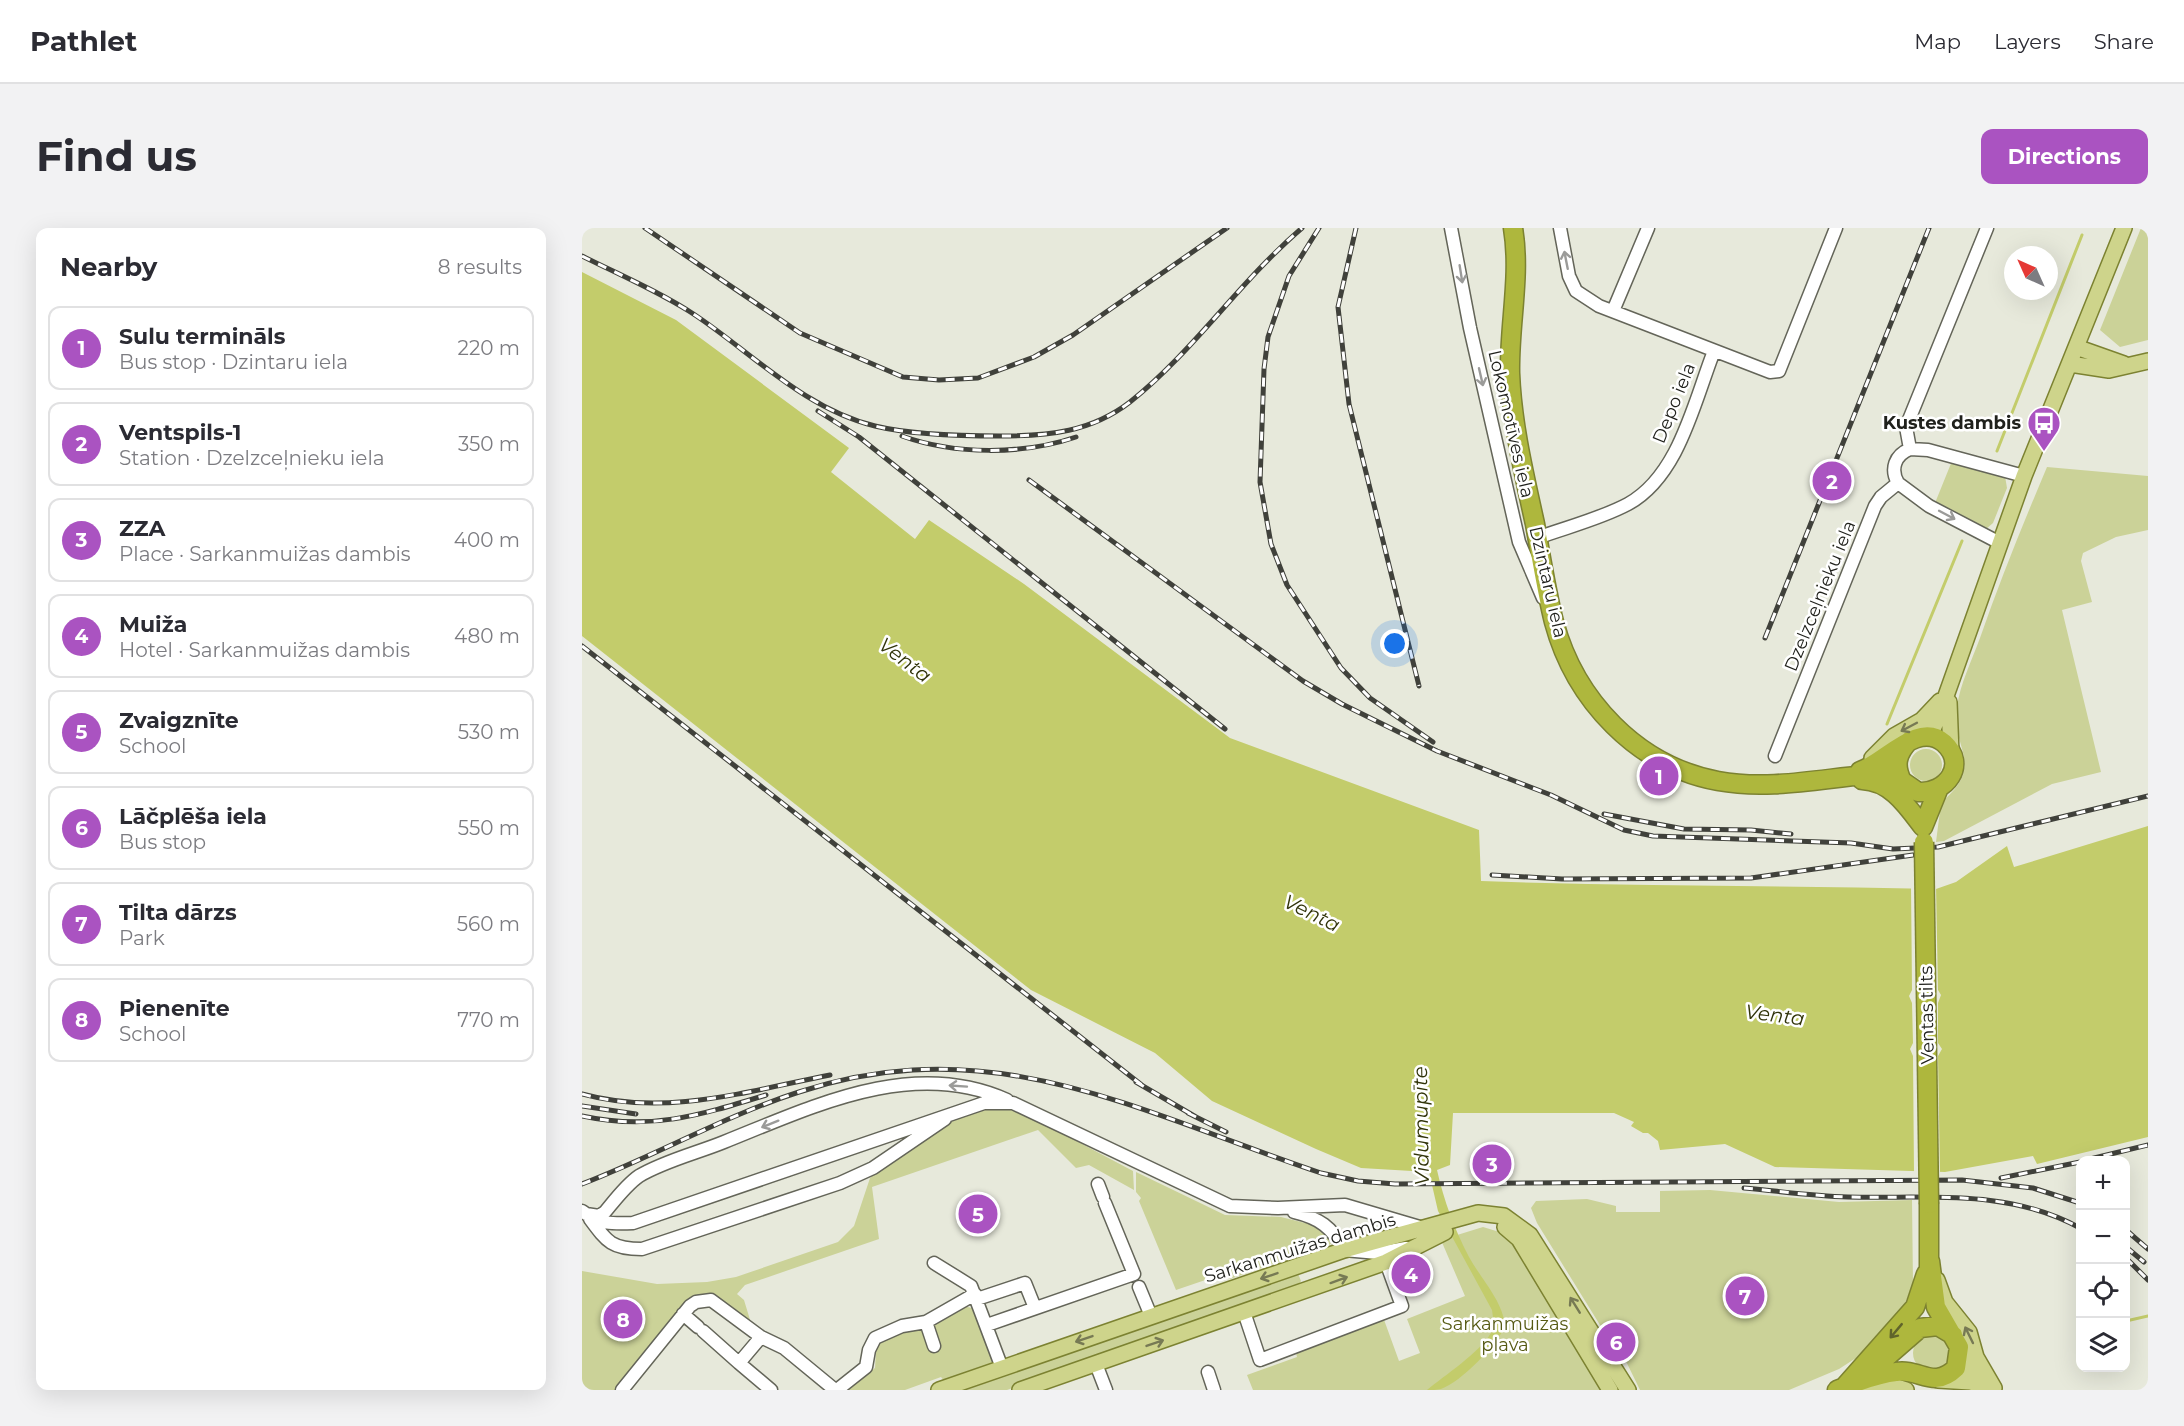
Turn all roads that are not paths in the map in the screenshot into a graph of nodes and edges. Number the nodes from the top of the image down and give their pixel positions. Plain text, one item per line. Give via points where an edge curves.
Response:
1 (1451, 228) edge
2 (1513, 228) edge
3 (1560, 228) edge
4 (1648, 228) edge
5 (1836, 228) edge
6 (1987, 228) edge
7 (2124, 228) edge
8 (1612, 311) junction
9 (2076, 347) junction
10 (1714, 351) junction
11 (2148, 361) edge
12 (2070, 364) junction
13 (2130, 366) junction
14 (1910, 449) junction
15 (2024, 476) junction
16 (1898, 483) junction
17 (1537, 538) junction
18 (2000, 543) junction
19 (1554, 622) junction
20 (1950, 687) junction
21 (1915, 739) junction
22 (1951, 753) junction
23 (1775, 756) dead end
24 (1898, 773) junction
25 (1830, 778) junction
26 (1909, 788) junction
27 (1938, 790) junction
28 (1924, 834) junction
29 (1013, 1103) junction
30 (957, 1110) junction
31 (1098, 1184) dead end
32 (1345, 1205) junction
33 (1278, 1208) junction
34 (584, 1212) edge
35 (1463, 1221) junction
36 (1434, 1230) junction
37 (1334, 1232) junction
38 (1414, 1246) junction
39 (1344, 1250) junction
40 (1930, 1261) junction
41 (1386, 1262) junction
42 (934, 1263) dead end
43 (1137, 1280) junction
44 (976, 1297) junction
45 (1035, 1308) junction
46 (1244, 1312) junction
47 (683, 1314) junction
48 (1151, 1316) junction
49 (926, 1322) junction
50 (987, 1325) junction
51 (1920, 1328) junction
52 (1953, 1335) junction
53 (761, 1337) junction
54 (1907, 1342) junction
55 (934, 1346) dead end
56 (1960, 1354) junction
57 (739, 1362) junction
58 (1096, 1364) junction
59 (1002, 1368) junction
60 (1208, 1372) dead end
61 (1938, 1380) junction
62 (1911, 1383) edge
63 (1841, 1388) edge
64 (625, 1389) edge
65 (1996, 1389) edge
66 (771, 1390) edge
67 (836, 1390) edge
68 (939, 1390) edge
69 (1020, 1390) edge
70 (1106, 1390) edge
71 (1214, 1390) edge
72 (1610, 1390) edge
73 (1629, 1390) edge
74 (1969, 1390) edge

1 -> 19 street, Lokomotīves iela via 1519,542
2 - 17 highway, Dzintaru iela via 1516,267 1511,393
8 -> 3 street via 1576,291 1569,276
4 - 8 street
5 - 10 street, Depo iela via 1779,371 1770,372
6 - 14 street via 1906,427
7 - 9 main road
8 - 10 street
9 - 12 main road
9 - 13 main road
10 - 17 street, Depo iela via 1663,475 1629,503
11 - 13 main road
12 - 13 main road via 2109,370
12 - 15 main road
14 - 15 street via 1928,450
14 - 16 street via 1895,463
15 - 18 main road
16 -> 18 street via 1931,507
16 - 23 street, Dzelzceļnieku iela via 1875,506
17 - 19 highway, Dzintaru iela
18 - 20 main road
19 - 25 highway, Dzintaru iela via 1572,668 1594,704 1623,734 1660,760 1696,775 1737,784
20 - 21 main road via 1933,729
20 - 22 main road
20 -> 25 main road via 1922,720 1894,736 1870,760
21 - 22 highway via 1933,737
21 - 24 highway via 1901,750
21 - 25 highway via 1870,768
22 - 27 highway via 1952,774
24 - 25 highway
24 - 26 highway
25 - 28 highway via 1880,783 1906,805
26 - 27 highway via 1928,793
26 - 28 highway
27 - 28 highway
28 - 40 highway, Ventas tilts, bridge
29 - 30 street via 984,1102
29 - 33 street via 1230,1206
29 -> 34 street via 961,1085 889,1087 852,1093 640,1176 599,1216
30 - 34 street via 633,1223 610,1225 595,1221
30 - 34 street via 873,1168 840,1183 642,1249 623,1249 608,1242
31 - 43 street
32 - 33 street
32 - 36 street
32 - 37 street via 1333,1221
33 - 37 street via 1309,1216
35 - 36 main road, Sarkanmuižas dambis
35 - 72 main road, Sarkanmuižas dambis via 1492,1222 1504,1226 1519,1239
73 -> 35 main road, Sarkanmuižas dambis via 1528,1234 1515,1222 1492,1213 1478,1213
36 - 38 main road, Sarkanmuižas dambis
36 - 39 main road, Sarkanmuižas dambis
37 - 39 street
38 - 39 street via 1378,1253
38 - 41 main road, Sarkanmuižas dambis
39 -> 48 main road, Sarkanmuižas dambis
40 - 51 highway via 1928,1311
40 - 52 highway via 1936,1307
40 -> 63 highway via 1915,1306
65 -> 40 main road via 1976,1357 1969,1332 1945,1302
46 -> 41 main road, Sarkanmuižas dambis
41 - 46 street via 1402,1306 1260,1360
42 - 44 street via 972,1286
43 - 45 street
43 - 48 street
44 - 45 street via 1025,1283
44 - 49 street
44 - 50 street
45 - 50 street
58 -> 46 main road, Sarkanmuižas dambis
47 - 53 street via 696,1302 711,1300
47 - 57 street
47 - 64 street
48 -> 59 main road, Sarkanmuižas dambis
49 - 55 street
49 - 67 street via 902,1326 876,1338 866,1367
50 - 59 street
51 - 52 highway via 1938,1326
51 - 54 highway
52 - 56 highway
53 - 57 street
53 - 67 street via 784,1348
54 - 62 highway via 1905,1361
54 - 63 highway
56 - 61 highway via 1956,1368
56 - 65 main road via 1965,1367
57 - 66 street
58 - 69 main road, Sarkanmuižas dambis
58 - 70 street
59 - 68 main road, Sarkanmuižas dambis
60 - 71 street
61 - 62 highway
61 - 65 main road
62 - 63 highway via 1898,1371
65 - 74 main road

